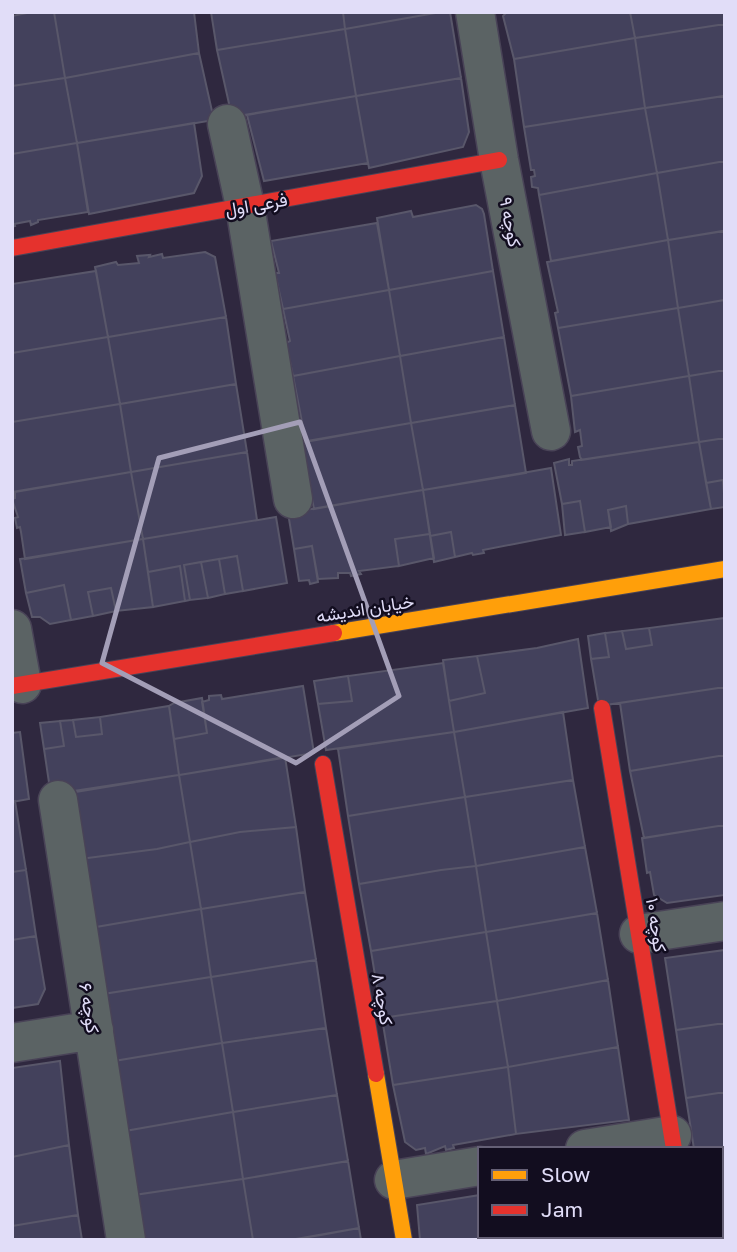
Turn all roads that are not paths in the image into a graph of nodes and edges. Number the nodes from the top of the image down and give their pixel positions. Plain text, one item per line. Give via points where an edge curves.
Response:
1 (475, 12) edge
2 (226, 124) dead end
3 (499, 160) junction
4 (245, 206) junction
5 (12, 248) edge
6 (551, 430) dead end
7 (293, 499) dead end
8 (725, 569) edge
9 (12, 629) edge
10 (17, 685) edge
11 (602, 708) dead end
12 (323, 764) dead end
13 (58, 800) dead end
14 (725, 921) edge
15 (639, 934) junction
16 (94, 1031) junction
17 (12, 1043) edge
18 (673, 1142) edge
19 (611, 1147) edge
20 (478, 1166) edge
21 (394, 1180) junction
22 (125, 1228) edge
23 (404, 1240) edge

1 - 3 street, کوچه ۹
2 - 4 street
3 - 4 street, فرعی اول
3 - 6 street, کوچه ۹
4 - 5 street, فرعی اول
4 - 7 street
8 - 10 street, خیابان اندیشه
9 - 10 street
11 - 15 street, کوچه ۱۰
12 - 21 street, کوچه ۸
13 - 16 street, کوچه ۶
14 - 15 street
15 - 18 street, کوچه ۱۰
16 - 17 street
16 - 22 street, کوچه ۶
18 - 19 street
20 - 21 street
21 - 23 street, کوچه ۸

